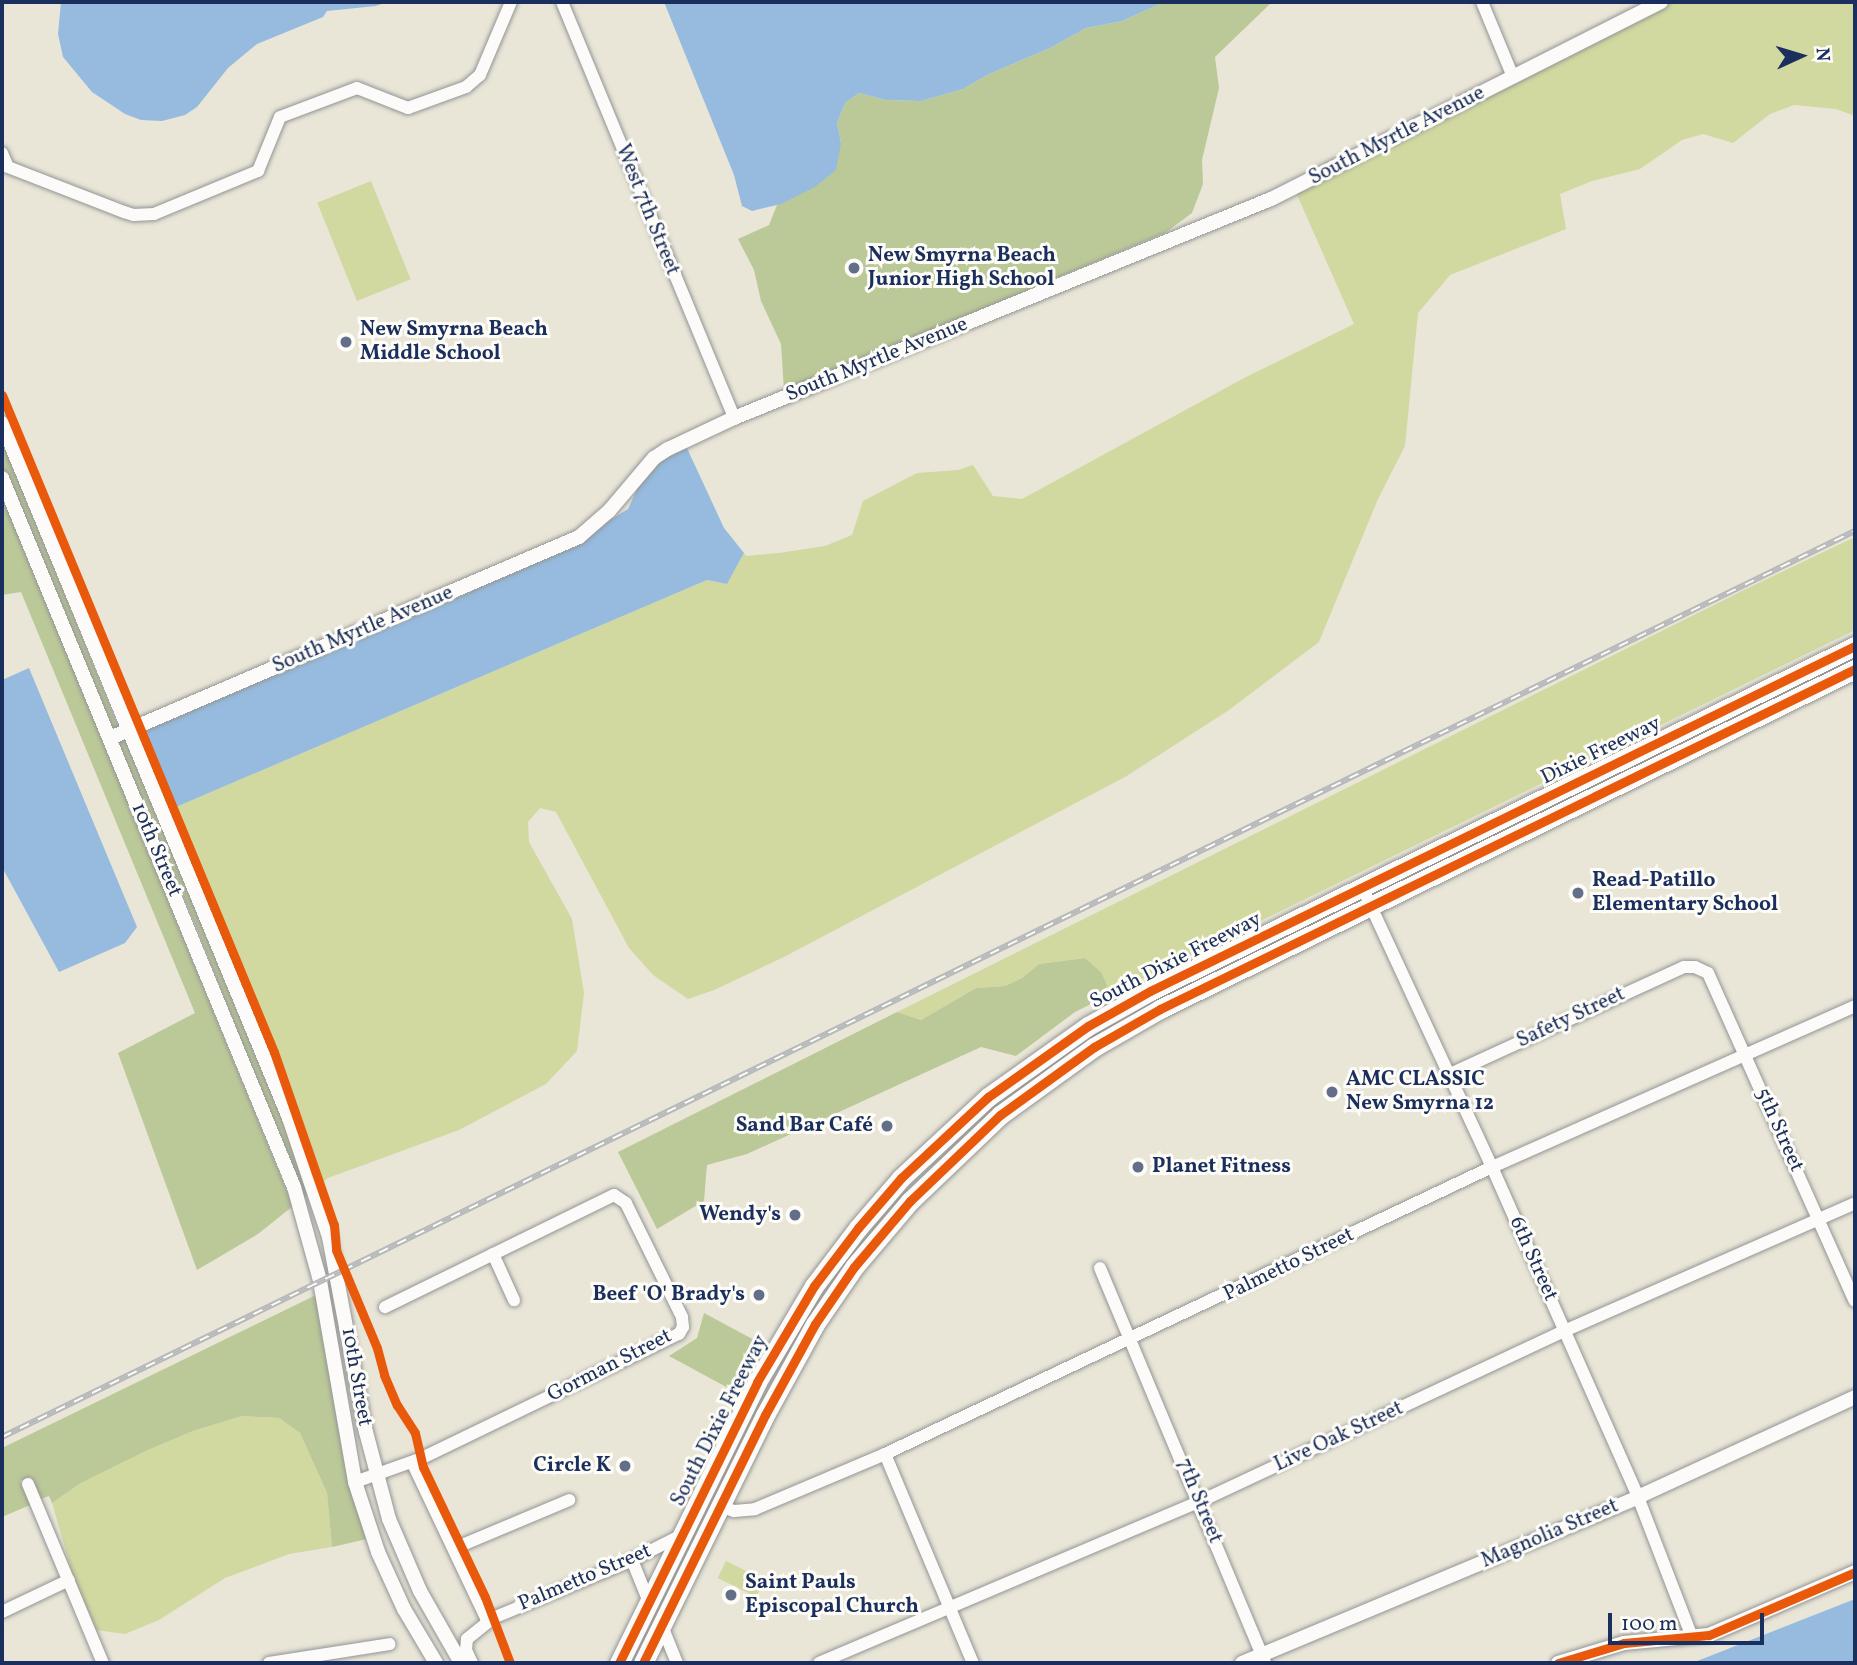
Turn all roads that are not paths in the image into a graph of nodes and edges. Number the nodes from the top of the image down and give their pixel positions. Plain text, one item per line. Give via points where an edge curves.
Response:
1 (510, 2) edge
2 (562, 2) edge
3 (1482, 2) edge
4 (1661, 2) edge
5 (1513, 77) junction
6 (2, 153) edge
7 (734, 418) junction
8 (2, 423) edge
9 (2, 478) edge
10 (1855, 646) edge
11 (1855, 669) edge
12 (128, 730) junction
13 (110, 738) junction
14 (1618, 762) junction
15 (1628, 780) junction
16 (1362, 887) junction
17 (1370, 906) junction
18 (1695, 967) joint
19 (1185, 974) junction
20 (1194, 992) junction
21 (1855, 1006) edge
22 (1745, 1054) junction
23 (1016, 1075) junction
24 (1448, 1075) junction
25 (1027, 1094) junction
26 (1492, 1167) junction
27 (1855, 1203) edge
28 (1819, 1219) junction
29 (326, 1227) junction
30 (858, 1228) junction
31 (308, 1235) junction
32 (876, 1240) junction
33 (493, 1254) junction
34 (1100, 1268) dead end
35 (814, 1286) junction
36 (832, 1298) junction
37 (514, 1300) dead end
38 (1855, 1300) edge
39 (385, 1307) dead end
40 (346, 1321) junction
41 (327, 1325) junction
42 (1564, 1331) junction
43 (1132, 1339) junction
44 (1855, 1397) edge
45 (885, 1454) junction
46 (719, 1458) junction
47 (412, 1462) junction
48 (377, 1474) junction
49 (355, 1482) junction
50 (28, 1484) dead end
51 (1637, 1497) junction
52 (700, 1498) junction
53 (569, 1500) dead end
54 (1199, 1502) junction
55 (720, 1506) junction
56 (682, 1535) junction
57 (704, 1539) junction
58 (455, 1548) junction
59 (632, 1560) junction
60 (1855, 1572) edge
61 (68, 1580) junction
62 (649, 1602) junction
63 (951, 1608) junction
64 (2, 1612) edge
65 (488, 1622) junction
66 (662, 1626) junction
67 (1692, 1637) junction
68 (390, 1644) dead end
69 (1263, 1659) edge
70 (103, 1663) edge
71 (269, 1663) edge
72 (436, 1663) edge
73 (461, 1663) edge
74 (472, 1663) edge
75 (620, 1663) edge
76 (643, 1663) edge
77 (677, 1663) edge
78 (820, 1663) edge
79 (973, 1663) edge
80 (1242, 1663) edge
81 (1558, 1663) edge

1 - 6 street via 480,75 466,87 408,108 357,88 281,117 258,171 154,214 124,212 8,167
2 - 7 street, West 7th Street
3 - 5 street
4 - 5 street, South Myrtle Avenue
5 - 7 street, South Myrtle Avenue via 1271,200
7 - 12 street, South Myrtle Avenue via 654,458 609,511 579,537
8 - 12 street, 10th Street
9 - 13 street, 10th Street
10 - 14 main road, Dixie Freeway
11 - 15 main road, Dixie Freeway
12 - 13 street, South Myrtle Avenue
12 - 29 street, 10th Street via 289,1118
13 - 31 street, 10th Street via 294,1187
14 - 15 street
14 - 16 main road, Dixie Freeway
15 - 17 main road, Dixie Freeway
16 - 17 street, 6th Street
16 - 19 main road, South Dixie Freeway
17 - 20 main road, South Dixie Freeway
17 - 24 street, 6th Street
18 - 22 street, 5th Street via 1708,973
18 - 24 street, Safety Street via 1684,967
19 - 20 street
19 - 23 main road, South Dixie Freeway via 1088,1026
20 - 25 main road, South Dixie Freeway via 1105,1040
21 - 22 street, Palmetto Street
22 - 26 street, Palmetto Street
22 - 28 street, 5th Street
23 - 25 street
23 - 30 main road, South Dixie Freeway via 931,1148
24 - 26 street, 6th Street
25 - 32 main road, South Dixie Freeway via 943,1166
26 - 42 street, 6th Street
26 - 43 street, Palmetto Street
27 - 28 street, Live Oak Street
28 - 38 street, 5th Street
28 - 42 street, Live Oak Street
29 - 31 street
29 - 40 street, 10th Street
30 - 32 street
30 - 35 main road, South Dixie Freeway
31 - 41 street, 10th Street
32 - 36 main road, South Dixie Freeway
33 - 37 street
33 - 39 street, Gorman Street
33 - 47 street, Gorman Street via 614,1195 626,1203 682,1317 682,1327 678,1334
34 - 43 street, 7th Street
35 - 36 street
35 - 46 main road, South Dixie Freeway via 774,1351
36 - 55 main road, South Dixie Freeway via 780,1385
40 - 41 street
40 - 48 street, 10th Street
41 - 49 street, 10th Street
42 - 51 street, 6th Street
42 - 54 street, Live Oak Street
43 - 45 street, Palmetto Street
43 - 54 street, 7th Street
44 - 51 street, Magnolia Street
45 - 55 street, Palmetto Street via 755,1509 734,1511
45 - 63 street
46 - 52 main road, South Dixie Freeway
46 - 55 main road via 716,1485
47 - 48 street, Gorman Street
47 - 58 street
48 - 49 street, Gorman Street
48 - 73 street, 10th Street via 389,1519 415,1579
49 - 72 street, 10th Street via 378,1552
50 - 61 street
51 - 67 street, 6th Street
51 - 69 street, Magnolia Street
52 - 56 main road, South Dixie Freeway
52 - 57 main road
53 - 58 street
54 - 63 street, Live Oak Street
54 - 69 street, 7th Street
55 - 57 main road, South Dixie Freeway
56 - 59 street, Palmetto Street
56 - 62 main road, South Dixie Freeway
57 - 66 main road, South Dixie Freeway
58 - 65 street
59 - 62 street
59 - 65 street, Palmetto Street
60 - 67 street via 1709,1635
61 - 64 street
61 - 70 street
62 - 75 main road, South Dixie Freeway
63 - 78 street, Live Oak Street
63 - 79 street
65 - 74 street via 467,1639
66 - 76 main road, South Dixie Freeway
66 - 77 street
67 - 81 street via 1624,1643
68 - 71 street
69 - 80 street, Magnolia Street

